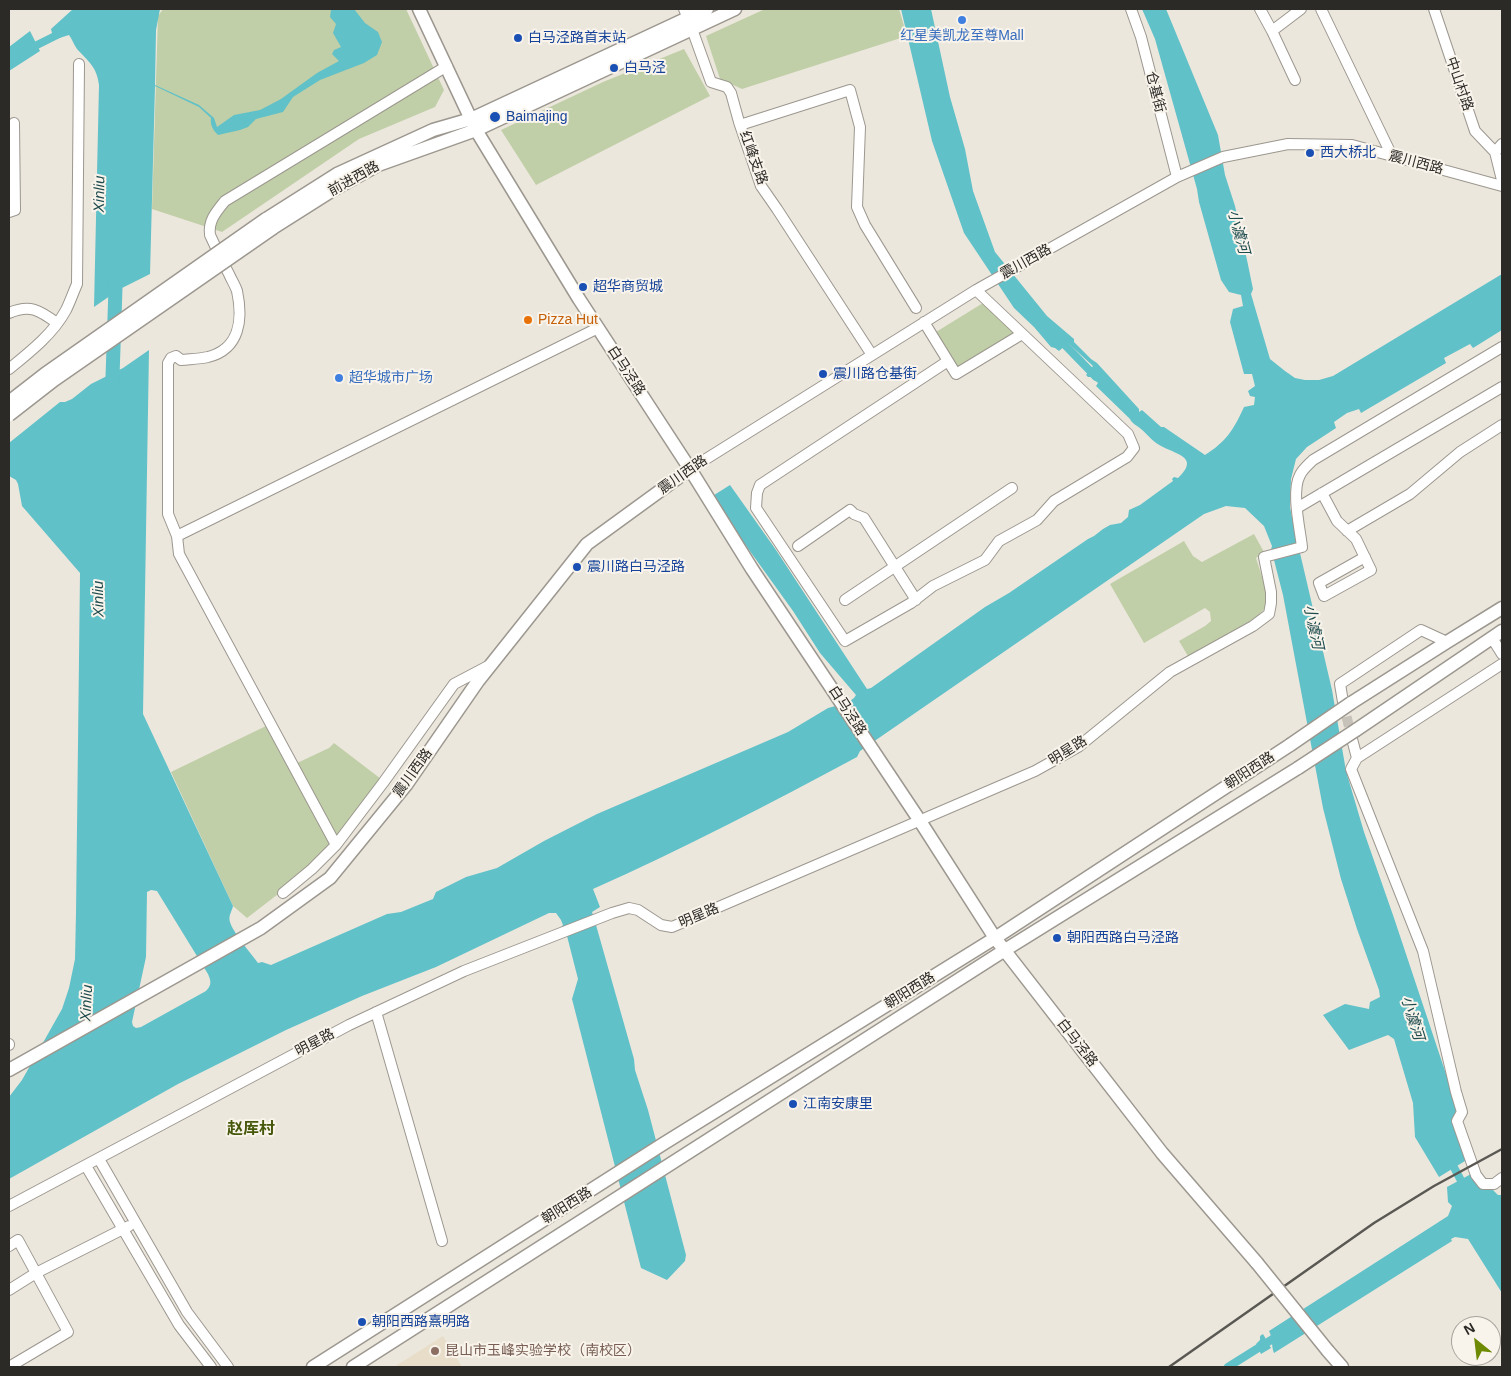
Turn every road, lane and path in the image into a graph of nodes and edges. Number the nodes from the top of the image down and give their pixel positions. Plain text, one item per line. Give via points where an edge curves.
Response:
1 (419, 9) edge
2 (707, 9) edge
3 (735, 9) edge
4 (1131, 9) edge
5 (1260, 9) edge
6 (1301, 9) edge
7 (1321, 9) edge
8 (1434, 9) edge
9 (688, 18) edge
10 (1272, 32) junction
11 (79, 64) dead end
12 (447, 66) junction
13 (1295, 80) dead end
14 (15, 122) edge
15 (473, 124) junction
16 (740, 125) junction
17 (1499, 148) edge
18 (1392, 156) junction
19 (1176, 177) junction
20 (1502, 180) edge
21 (1502, 186) edge
22 (9, 212) edge
23 (270, 223) junction
24 (976, 290) junction
25 (916, 308) dead end
26 (9, 313) edge
27 (924, 322) junction
28 (57, 323) junction
29 (598, 328) junction
30 (1022, 334) junction
31 (1502, 347) edge
32 (872, 355) junction
33 (948, 361) junction
34 (9, 369) edge
35 (1502, 387) edge
36 (9, 402) edge
37 (9, 414) edge
38 (1502, 425) edge
39 (690, 468) junction
40 (1012, 488) dead end
41 (1322, 493) junction
42 (1297, 508) junction
43 (1347, 531) junction
44 (177, 536) junction
45 (798, 546) dead end
46 (1365, 556) junction
47 (895, 567) junction
48 (845, 600) dead end
49 (916, 600) junction
50 (1502, 608) edge
51 (1497, 635) edge
52 (1447, 642) junction
53 (1502, 654) edge
54 (491, 664) junction
55 (1502, 664) edge
56 (1347, 703) junction
57 (1354, 735) junction
58 (1357, 758) junction
59 (920, 820) junction
60 (336, 845) junction
61 (283, 893) dead end
62 (995, 938) junction
63 (1006, 950) junction
64 (376, 1012) junction
65 (9, 1070) edge
66 (99, 1158) junction
67 (86, 1166) junction
68 (1502, 1178) edge
69 (9, 1206) edge
70 (136, 1223) junction
71 (123, 1229) junction
72 (442, 1241) dead end
73 (9, 1246) edge
74 (36, 1274) junction
75 (9, 1290) edge
76 (9, 1367) edge
77 (211, 1367) edge
78 (228, 1367) edge
79 (313, 1367) edge
80 (353, 1367) edge
81 (1342, 1367) edge

1 - 12 main road, 白马泾路
2 - 9 main road, 前进西路
3 - 9 main road, 前进西路
4 - 19 street, 仓基街 via 1141,36
5 - 10 street
6 - 10 street
7 - 18 street
8 - 17 street, 中山村路 via 1475,130
9 - 15 main road, 前进西路
9 - 16 street, 红峰支路 via 711,82 727,87
10 - 13 street
11 - 28 street via 76,284
12 - 15 main road, 白马泾路
12 - 44 street via 225,201 215,214 209,227 210,235 236,290 239,328 232,343 220,352 209,357 181,360 176,356 168,363 168,514
14 - 22 street via 15,210
15 - 23 main road, 前进西路 via 378,165
15 - 29 main road, 白马泾路
16 - 25 street via 850,90 860,127 857,207
16 - 32 street, 红峰支路 via 761,186
17 - 20 street
18 - 19 street, 震川西路 via 1352,145 1288,144 1224,157
18 - 21 street, 震川西路
19 - 24 street, 震川西路
23 - 36 main road, 前进西路, bridge via 45,374
23 - 37 main road, 前进西路, bridge
24 - 27 street, 震川西路
24 - 30 street
26 - 28 street via 31,308
27 - 32 street, 震川西路
27 - 33 street
28 - 34 street via 32,351
29 - 39 main road, 白马泾路
29 - 44 street
30 - 33 street via 956,374
30 - 49 street via 1128,434 1134,448 1127,457 1054,501 1037,520 998,541 985,560 933,586
31 - 42 street via 1313,460 1299,477 1295,490
32 - 39 street, 震川西路
33 - 49 street via 760,485 757,493 756,508 845,641
35 - 41 street
38 - 43 street via 1460,452 1410,494
39 - 54 main road, 震川西路 via 587,544
39 - 59 main road, 白马泾路 via 752,569
40 - 47 street
41 - 42 street
41 - 43 street via 1337,521
42 - 59 street, 明星路 via 1302,547 1264,557 1272,603 1269,614 1170,672 1078,747 1035,771
43 - 46 street
44 - 60 street via 179,554
45 - 47 street via 850,510 864,518
46 - 46 street via 1372,570 1324,596 1318,584
47 - 48 street
47 - 49 street
50 - 52 main road, 朝阳西路
51 - 53 street
51 - 57 main road, 朝阳西路
52 - 56 main road, 朝阳西路
52 - 56 street via 1421,630 1340,684
54 - 60 street via 454,684
54 - 65 main road, 震川西路 via 406,785 330,878 261,928
55 - 58 street
56 - 62 main road, 朝阳西路, bridge via 1290,745
57 - 58 street
57 - 63 main road, 朝阳西路, bridge
58 - 68 street via 1351,769 1424,951 1462,1112 1457,1121 1476,1176 1483,1184 1494,1184
59 - 62 main road, 白马泾路
59 - 64 street, 明星路 via 672,927 660,925 638,910 629,908 464,972
60 - 61 street
62 - 63 main road, 白马泾路
62 - 79 main road, 朝阳西路
63 - 80 main road, 朝阳西路
63 - 81 main road, 白马泾路, bridge via 1162,1154
64 - 66 street, 明星路
64 - 72 street
66 - 67 street, 明星路
66 - 70 street
67 - 69 street, 明星路
67 - 71 street
70 - 71 street
70 - 78 street via 187,1312
71 - 74 street
71 - 77 street via 179,1325
73 - 74 street via 18,1240
74 - 75 street
74 - 76 street via 68,1332

